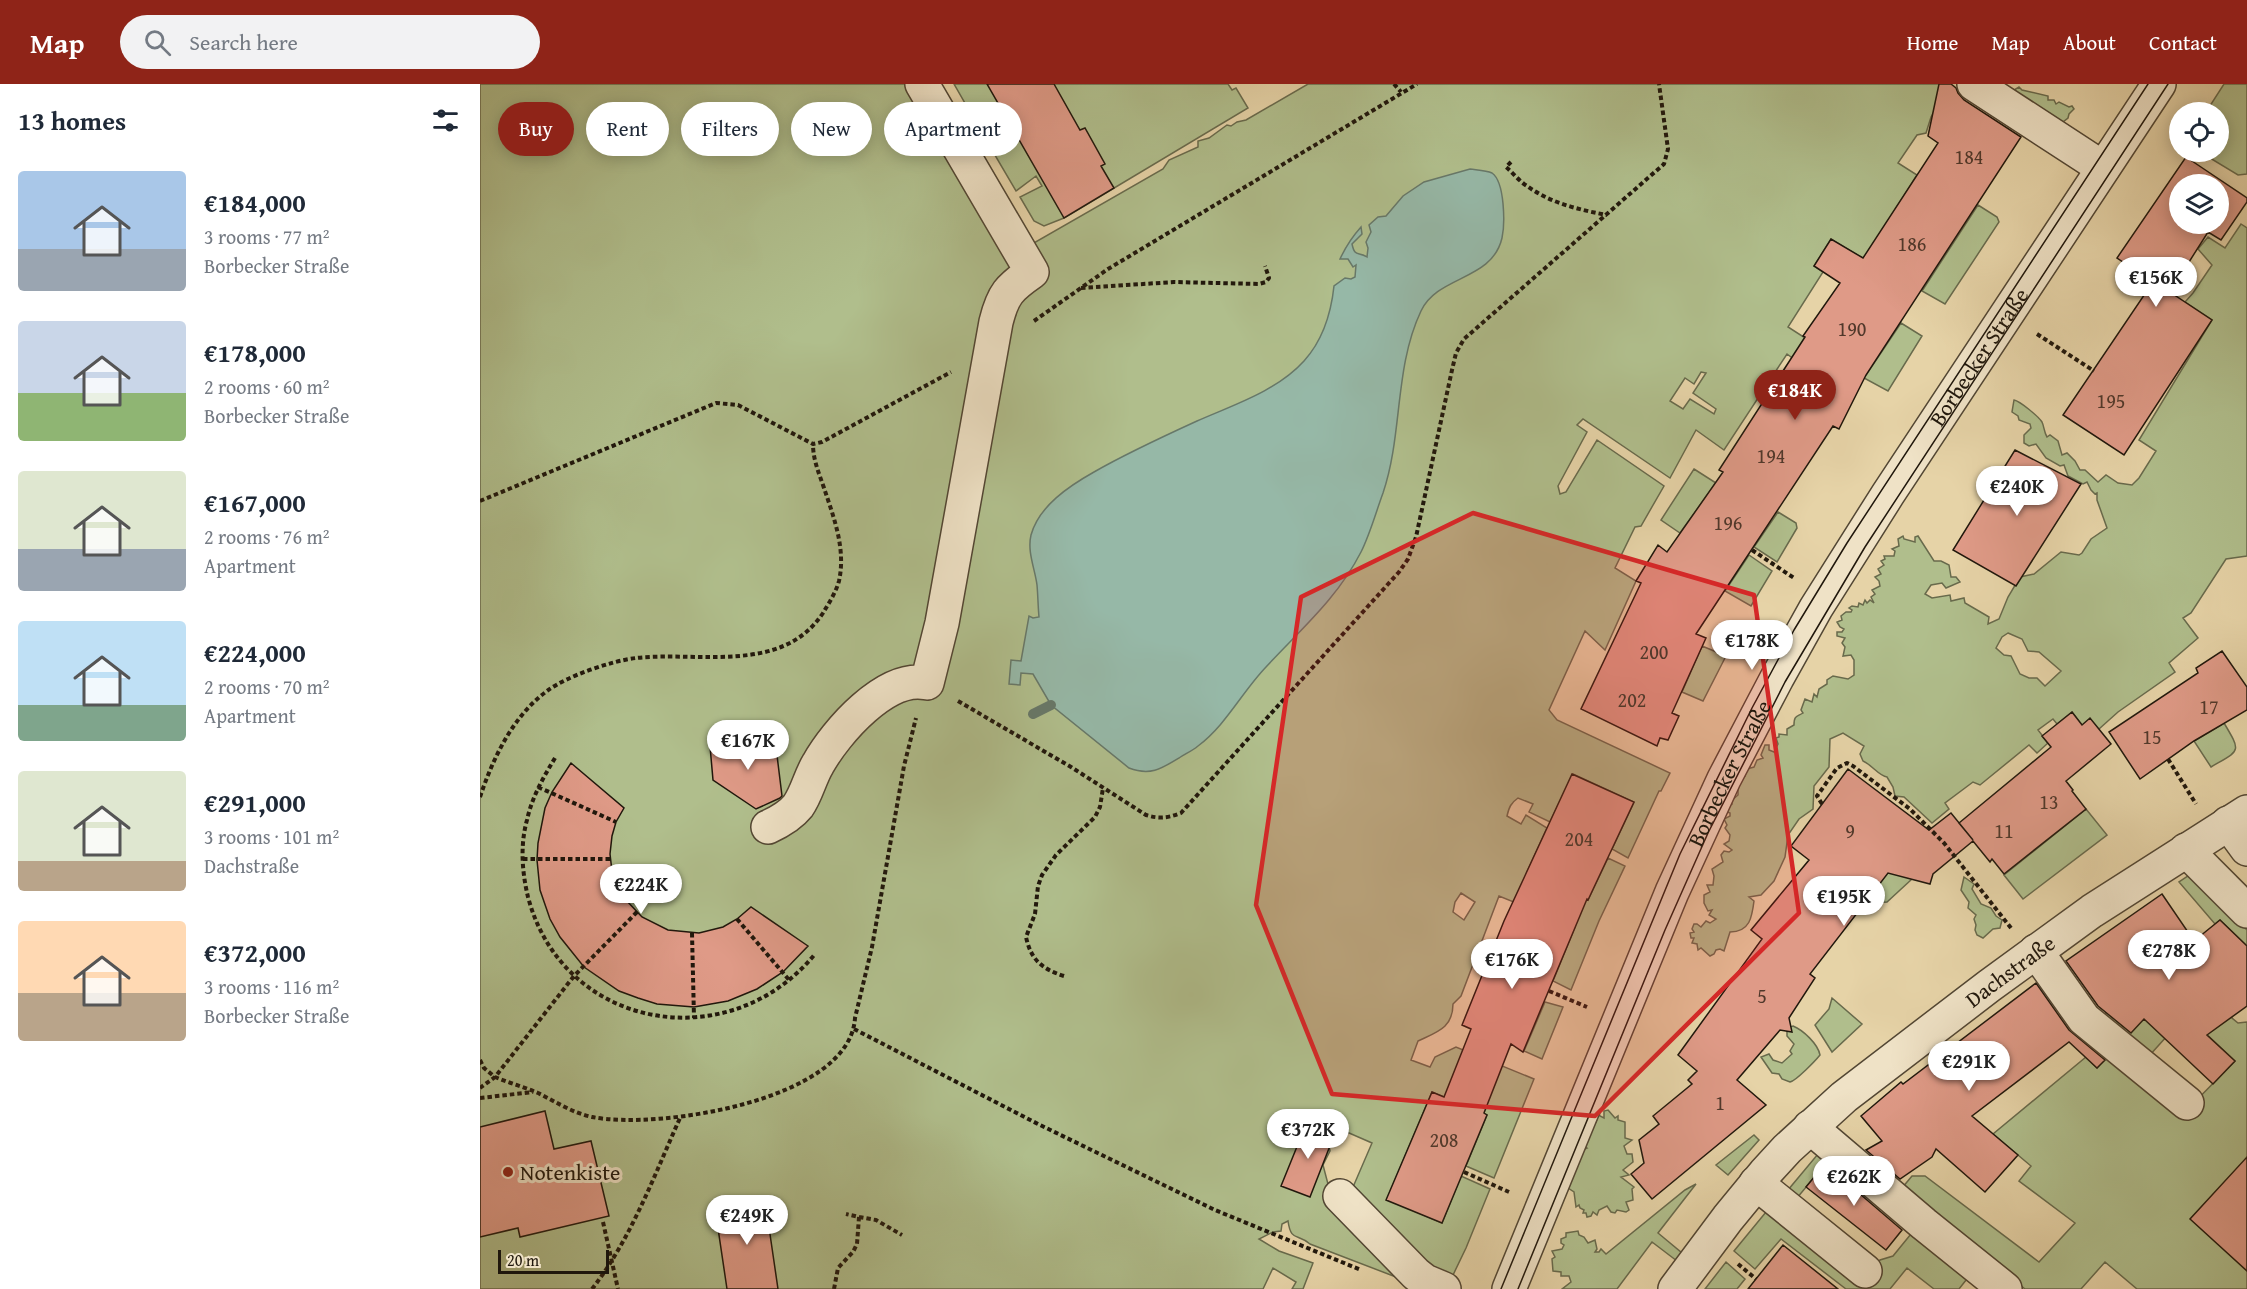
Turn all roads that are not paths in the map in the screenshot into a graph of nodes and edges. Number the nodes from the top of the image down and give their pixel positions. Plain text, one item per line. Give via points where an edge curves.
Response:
1 (922, 84) edge
2 (1974, 84) edge
3 (2158, 84) edge
4 (2103, 168) junction
5 (768, 827) dead end
6 (2234, 829) edge
7 (2186, 850) junction
8 (2247, 911) edge
9 (2034, 953) junction
10 (2187, 1103) dead end
11 (1810, 1127) junction
12 (1756, 1183) junction
13 (1340, 1196) dead end
14 (1865, 1271) dead end
15 (1444, 1289) edge
16 (1509, 1289) edge
17 (1675, 1289) edge
18 (2005, 1289) edge

1 - 5 street via 1032,272 1004,296 990,351 942,623 927,683 917,681 891,689 857,714 828,748 797,806
2 - 4 street
3 - 4 street, Borbecker Straße
4 - 16 street, Borbecker Straße via 1823,598 1756,719 1652,938
6 - 7 street, Dachstraße
7 - 8 street
7 - 9 street, Dachstraße
9 - 10 street via 2084,1019
9 - 11 street, Dachstraße
11 - 12 street, Dachstraße
11 - 18 street
12 - 14 street
12 - 17 street, Dachstraße
13 - 15 street via 1416,1274

